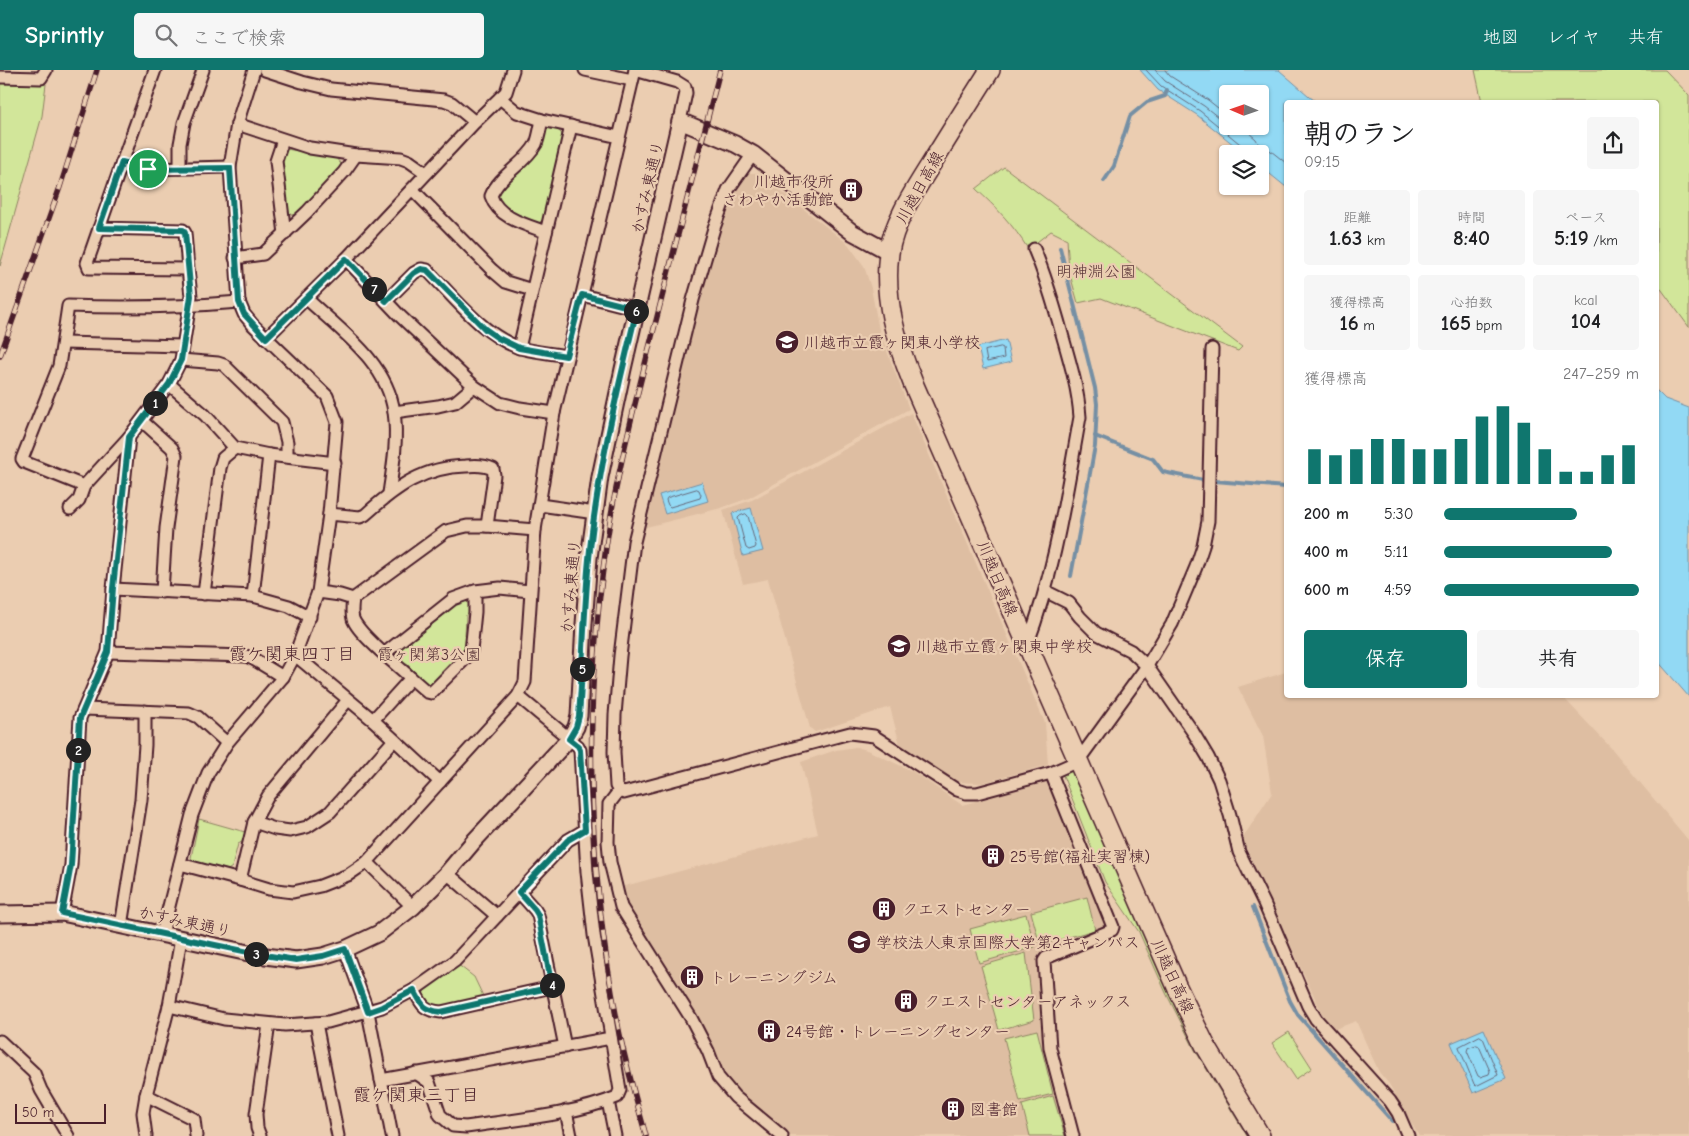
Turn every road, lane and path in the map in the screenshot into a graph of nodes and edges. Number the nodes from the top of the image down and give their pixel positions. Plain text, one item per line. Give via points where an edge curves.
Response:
1 (46, 70) edge
2 (155, 70) edge
3 (203, 70) edge
4 (254, 70) edge
5 (266, 70) edge
6 (307, 70) edge
7 (513, 70) edge
8 (585, 70) edge
9 (990, 70) edge
10 (634, 73) edge
11 (0, 77) edge
12 (302, 82) junction
13 (500, 98) junction
14 (542, 120) junction
15 (680, 121) junction
16 (475, 122) junction
17 (237, 124) junction
18 (571, 126) junction
19 (619, 137) junction
20 (283, 140) junction
21 (753, 154) junction
22 (356, 155) junction
23 (122, 162) junction
24 (180, 168) junction
25 (230, 168) junction
26 (426, 173) junction
27 (412, 189) junction
28 (99, 228) junction
29 (546, 232) junction
30 (285, 234) junction
31 (1034, 249) dead end
32 (889, 252) junction
33 (235, 258) junction
34 (346, 259) junction
35 (188, 269) junction
36 (532, 290) junction
37 (582, 295) junction
38 (307, 298) junction
39 (386, 301) junction
40 (239, 302) junction
41 (189, 306) junction
42 (637, 309) junction
43 (266, 338) junction
44 (63, 343) junction
45 (182, 346) junction
46 (519, 348) junction
47 (1212, 349) dead end
48 (566, 356) junction
49 (181, 360) junction
50 (169, 384) junction
51 (474, 386) junction
52 (394, 412) junction
53 (554, 414) junction
54 (142, 421) junction
55 (129, 437) junction
56 (235, 448) junction
57 (269, 455) junction
58 (287, 456) junction
59 (335, 464) junction
60 (84, 486) junction
61 (389, 493) junction
62 (540, 504) junction
63 (70, 509) dead end
64 (329, 514) junction
65 (595, 514) junction
66 (487, 526) junction
67 (535, 530) junction
68 (113, 588) junction
69 (475, 591) junction
70 (530, 591) junction
71 (1045, 591) junction
72 (162, 592) junction
73 (318, 592) junction
74 (204, 594) junction
75 (253, 596) junction
76 (353, 599) junction
77 (310, 617) junction
78 (1027, 645) junction
79 (108, 652) junction
80 (385, 653) junction
81 (295, 655) junction
82 (1147, 666) junction
83 (282, 677) junction
84 (410, 678) junction
85 (518, 696) junction
86 (348, 700) junction
87 (84, 709) junction
88 (145, 711) junction
89 (373, 720) junction
90 (569, 739) junction
91 (394, 740) junction
92 (227, 743) junction
93 (1078, 761) junction
94 (1051, 773) junction
95 (440, 782) junction
96 (619, 791) junction
97 (254, 822) junction
98 (585, 830) junction
99 (367, 862) junction
100 (180, 864) junction
101 (447, 873) junction
102 (240, 880) junction
103 (519, 892) junction
104 (413, 907) junction
105 (62, 913) junction
106 (0, 914) edge
107 (497, 916) junction
108 (121, 926) junction
109 (162, 934) junction
110 (181, 939) junction
111 (345, 949) junction
112 (552, 987) junction
113 (414, 990) junction
114 (169, 1006) junction
115 (368, 1012) junction
116 (316, 1023) junction
117 (269, 1024) junction
118 (611, 1038) junction
119 (0, 1040) edge
120 (565, 1047) junction
121 (416, 1073) junction
122 (381, 1080) junction
123 (146, 1095) junction
124 (608, 1101) junction
125 (566, 1111) junction
126 (68, 1136) edge
127 (146, 1136) edge
128 (196, 1136) edge
129 (260, 1136) edge
130 (338, 1136) edge
131 (392, 1136) edge
132 (571, 1136) edge
133 (615, 1136) edge
134 (782, 1136) edge
135 (1073, 1136) edge
136 (1260, 1136) edge
137 (1408, 1136) edge

1 - 11 street via 41,78
2 - 23 street
3 - 24 street via 184,123
4 - 17 street
5 - 12 street
6 - 12 street
7 - 13 street via 506,92
8 - 10 street
9 - 32 main road, 川越日高線 via 906,208
10 - 15 street via 677,82 685,87
10 - 19 street
12 - 16 street via 331,89 444,100
13 - 14 street via 517,112
13 - 16 street
14 - 18 street
14 - 29 street via 536,143 494,188 491,196 507,216
15 - 21 street
15 - 42 street, かすみ東通り
16 - 26 street
17 - 20 street
17 - 25 street
18 - 19 street
18 - 29 street
19 - 37 street
20 - 22 street
20 - 30 street via 276,161
21 - 32 street via 852,232
21 - 96 street via 728,190 714,228 693,300 634,542 615,715 614,752
22 - 26 street via 401,158
22 - 30 street
23 - 24 street via 148,169
23 - 28 street
24 - 25 street
25 - 33 street
26 - 27 street
27 - 34 street
27 - 36 street via 506,282
28 - 35 street via 183,230
28 - 35 street via 87,263 89,268
29 - 36 street
30 - 33 street via 263,254
31 - 71 street via 1074,378 1080,417
32 - 78 main road, 川越日高線 via 890,311 902,356
33 - 40 street
34 - 38 street
34 - 39 street
35 - 41 street
36 - 46 street
37 - 42 street
37 - 48 street
38 - 43 street
38 - 52 street via 379,370
39 - 46 street via 414,273 427,270 485,329
39 - 51 street
40 - 41 street
40 - 43 street via 244,314
41 - 44 street via 68,306
41 - 45 street
42 - 65 street, かすみ東通り
43 - 59 street via 327,396 337,422
44 - 45 street
44 - 60 street via 59,366 22,459
45 - 49 street
46 - 48 street
47 - 82 street via 1208,522 1196,567 1172,624
48 - 53 street
49 - 50 street
49 - 58 street via 224,365 282,422 286,432
50 - 54 street
50 - 56 street via 205,414
51 - 52 street via 455,402
51 - 53 street via 500,402
52 - 61 street via 395,444
53 - 62 street
54 - 55 street
54 - 72 street via 172,448 176,456 166,528
55 - 60 street
55 - 68 street
56 - 57 street
56 - 74 street via 223,458 220,468
57 - 58 street
57 - 75 street
58 - 59 street
59 - 64 street
60 - 63 street via 79,500
61 - 64 street via 365,515
61 - 66 street via 428,472 458,466 488,466 494,475
62 - 65 street
62 - 67 street
64 - 73 street
65 - 90 street, かすみ東通り via 586,595 579,716
66 - 67 street
66 - 76 street via 446,531
67 - 70 street
68 - 72 street
68 - 79 street
69 - 70 street via 500,588
69 - 80 street via 453,599
69 - 84 street via 473,640 466,658 431,693
70 - 85 street via 525,682
71 - 78 street
71 - 82 street via 1069,603 1096,633 1131,651
72 - 74 street
73 - 76 street
73 - 77 street
74 - 75 street
75 - 77 street via 289,606
76 - 80 street via 351,610 356,625
77 - 81 street
78 - 93 main road, 川越日高線
79 - 83 street via 246,656
79 - 87 street
80 - 84 street
81 - 83 street
81 - 86 street
82 - 93 street
82 - 137 street via 1193,732 1219,780 1239,852 1308,1006 1390,1101
83 - 92 street
84 - 89 street
85 - 90 street
85 - 95 street
86 - 89 street
86 - 97 street via 268,796
87 - 88 street
87 - 105 street via 80,718 71,865
88 - 92 street via 189,713
88 - 108 street via 141,800
89 - 91 street
90 - 98 street via 580,750
90 - 101 street, かすみ東通り
91 - 95 street
91 - 97 street via 330,812 307,827 290,831
92 - 100 street via 198,795
93 - 94 street
93 - 136 main road, 川越日高線 via 1177,987 1202,1038
94 - 96 street via 977,793 966,793 874,736 850,734 624,793
94 - 135 street via 1113,927 1044,961 1050,1048
95 - 99 street
96 - 134 street via 609,804 608,842 621,907 691,1018 718,1077 735,1098
97 - 102 street
98 - 103 street via 568,840
98 - 118 street via 594,935
99 - 102 street via 348,876 293,892
99 - 104 street
100 - 102 street
100 - 109 street
101 - 104 street, かすみ東通り
101 - 107 street
103 - 107 street
103 - 112 street via 538,915
104 - 111 street, かすみ東通り via 379,933
105 - 106 street, かすみ東通り
105 - 108 street, かすみ東通り
107 - 113 street via 455,961
108 - 109 street, かすみ東通り
109 - 110 street, かすみ東通り
110 - 111 street, かすみ東通り via 296,960
110 - 114 street
111 - 115 street
112 - 113 street via 441,1012 426,1009
112 - 120 street
113 - 115 street
114 - 117 street via 224,1019
114 - 123 street
115 - 116 street
115 - 122 street
116 - 117 street
116 - 130 street
117 - 129 street via 256,1114
118 - 120 street
118 - 124 street via 620,1090 617,1097
119 - 126 street via 34,1072
120 - 121 street
121 - 122 street
121 - 125 street via 429,1082 440,1115 453,1126 466,1127
122 - 131 street
123 - 127 street via 143,1112
123 - 128 street via 194,1119
124 - 125 street
124 - 133 street
125 - 132 street

